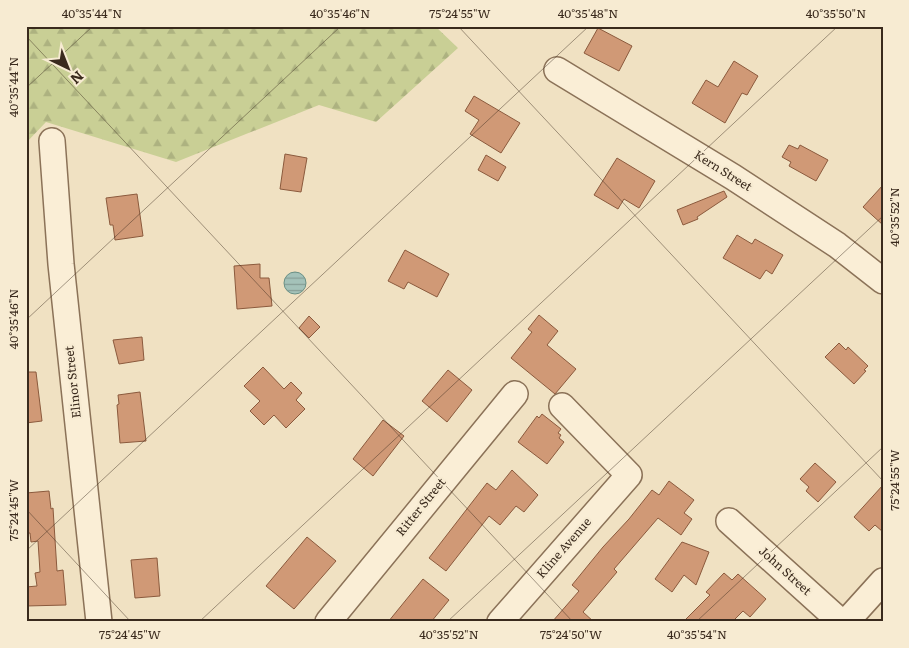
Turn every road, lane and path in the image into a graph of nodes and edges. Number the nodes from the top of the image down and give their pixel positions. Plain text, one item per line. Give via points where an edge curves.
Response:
1 (557, 70) dead end
2 (52, 141) dead end
3 (883, 281) edge
4 (515, 394) dead end
5 (562, 406) dead end
6 (729, 521) dead end
7 (883, 581) edge
8 (99, 622) edge
9 (328, 622) edge
10 (500, 622) edge
11 (840, 622) edge
12 (846, 622) edge

1 - 3 street, Kern Street via 733,177 837,245
2 - 8 street, Elinor Street via 62,272
4 - 9 street, Ritter Street
5 - 10 street, Kline Avenue via 629,475
6 - 11 street, John Street
7 - 12 street

